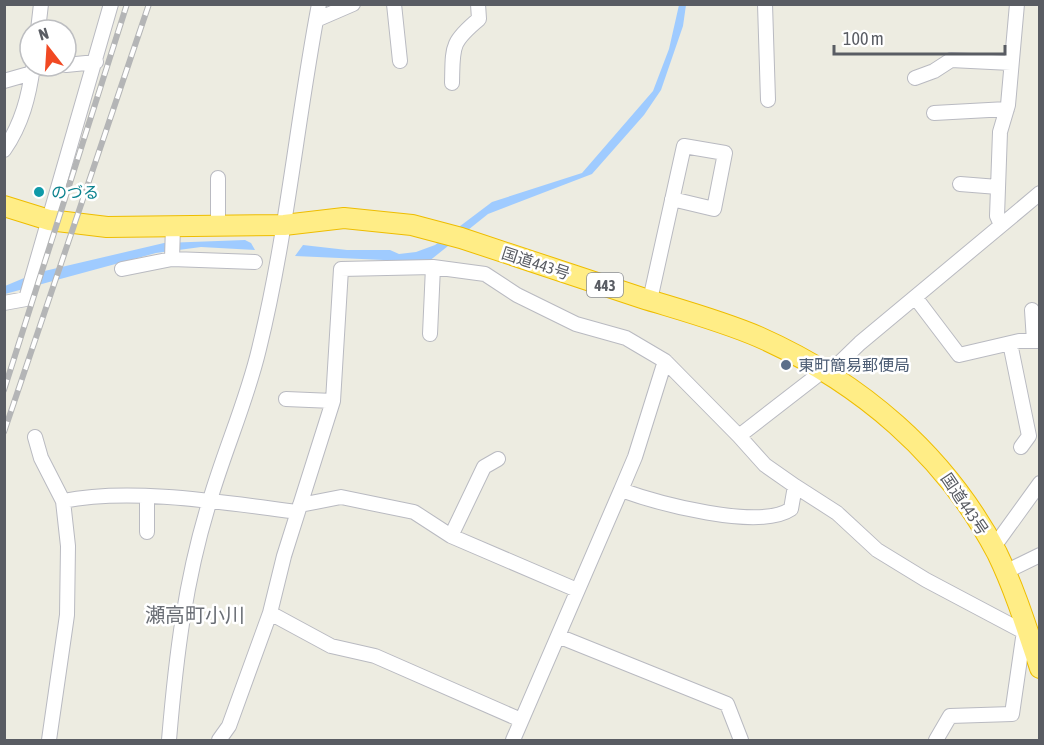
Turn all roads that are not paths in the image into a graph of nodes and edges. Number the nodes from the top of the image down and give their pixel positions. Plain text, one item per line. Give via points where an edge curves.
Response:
1 (111, 4) edge
2 (319, 4) edge
3 (352, 4) edge
4 (394, 4) edge
5 (478, 4) edge
6 (765, 4) edge
7 (1017, 4) edge
8 (316, 20) junction
9 (400, 61) dead end
10 (96, 62) junction
11 (1011, 63) junction
12 (78, 64) edge
13 (18, 75) edge
14 (31, 78) edge
15 (915, 78) dead end
16 (4, 81) edge
17 (452, 83) dead end
18 (768, 100) dead end
19 (1007, 109) junction
20 (934, 113) dead end
21 (4, 129) edge
22 (7, 147) edge
23 (218, 178) dead end
24 (960, 184) dead end
25 (998, 187) junction
26 (1040, 193) edge
27 (672, 199) junction
28 (4, 206) edge
29 (49, 220) junction
30 (284, 225) junction
31 (1001, 225) junction
32 (173, 226) junction
33 (218, 226) junction
34 (172, 259) junction
35 (255, 262) dead end
36 (433, 267) junction
37 (122, 269) dead end
38 (915, 297) junction
39 (650, 300) junction
40 (4, 303) edge
41 (1032, 310) dead end
42 (430, 334) dead end
43 (1037, 341) edge
44 (1010, 343) junction
45 (665, 361) junction
46 (829, 374) junction
47 (286, 399) dead end
48 (333, 401) junction
49 (739, 436) junction
50 (35, 437) dead end
51 (1021, 447) dead end
52 (498, 459) dead end
53 (1040, 483) edge
54 (795, 486) junction
55 (621, 490) junction
56 (147, 498) junction
57 (63, 501) junction
58 (210, 501) junction
59 (299, 509) junction
60 (147, 532) dead end
61 (451, 536) junction
62 (993, 548) junction
63 (1040, 555) edge
64 (1005, 572) junction
65 (577, 590) junction
66 (270, 613) junction
67 (1029, 634) junction
68 (558, 636) junction
69 (1040, 668) edge
70 (521, 720) junction
71 (49, 741) edge
72 (169, 741) edge
73 (219, 741) edge
74 (513, 741) edge
75 (741, 741) edge
76 (936, 741) edge

1 - 10 street
2 - 8 street
3 - 8 street
4 - 9 street
5 - 17 street via 479,19 459,36 453,49
6 - 18 street
7 - 11 street
8 - 30 street
10 - 12 street
10 - 29 street
11 - 15 street via 951,60
11 - 19 street
13 - 16 street
14 - 22 street via 29,96
19 - 20 street
19 - 25 street via 1000,132
21 - 22 street
23 - 33 street
24 - 25 street
25 - 31 street via 997,216
26 - 31 street
27 - 27 street via 684,146 725,153 714,209
27 - 39 street
28 - 29 highway, 国道443号 / 443
29 - 32 highway, 国道443号 / 443 via 107,227
29 - 40 street via 26,299
30 - 33 highway, 国道443号 / 443
30 - 39 highway, 国道443号 / 443 via 344,218 412,225
30 - 58 street via 259,350
31 - 38 street
32 - 33 highway, 国道443号 / 443
32 - 34 street
34 - 35 street
34 - 37 street
36 - 42 street
36 - 45 street via 485,274 576,324 626,338
36 - 48 street via 341,269
38 - 44 street via 959,355
38 - 46 street
39 - 46 highway, 国道443号 / 443 via 756,336
41 - 43 street
43 - 44 street
44 - 51 street via 1029,436
45 - 49 street
45 - 55 street
46 - 49 street via 819,374
46 - 62 highway, 国道443号 / 443 via 877,407 945,474
47 - 48 street
48 - 59 street
49 - 54 street via 765,465
50 - 57 street
52 - 61 street via 484,467
53 - 62 street
54 - 55 street via 791,509 782,515 759,518 729,516
54 - 67 street via 837,513 877,550
55 - 65 street
56 - 57 street via 93,495
56 - 58 street
56 - 60 street
57 - 71 street via 68,546 67,615
58 - 59 street
58 - 72 street via 177,642
59 - 61 street via 341,497 377,502 414,512
59 - 66 street
61 - 65 street
62 - 64 highway, 国道443号 / 443
63 - 64 street
64 - 67 highway, 国道443号 / 443
65 - 68 street
66 - 70 street via 331,646 375,656
66 - 73 street via 229,726
67 - 69 highway, 国道443号 / 443
67 - 76 street via 1023,638 1012,714 950,716
68 - 70 street
68 - 75 street via 727,704
70 - 74 street

